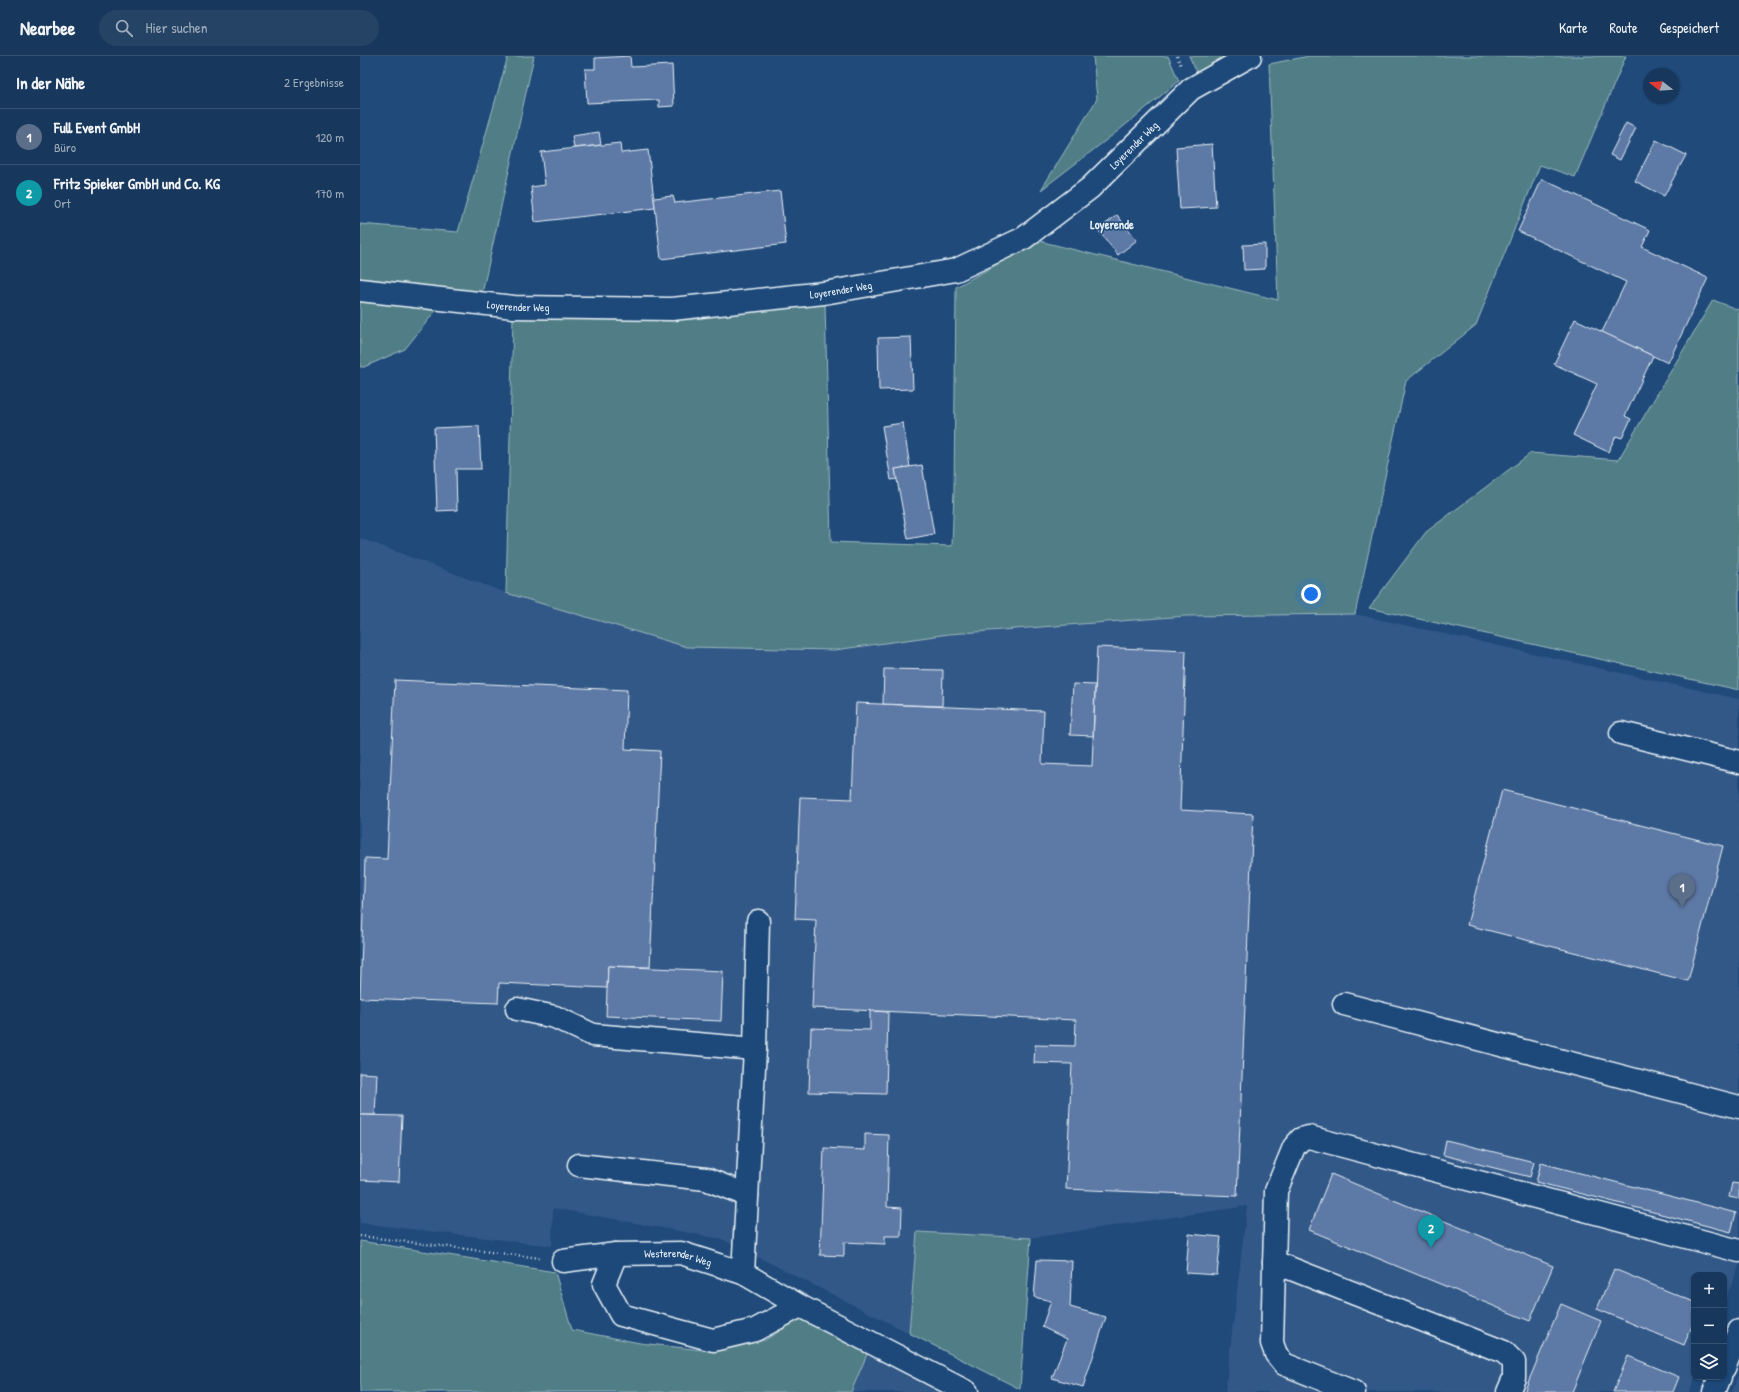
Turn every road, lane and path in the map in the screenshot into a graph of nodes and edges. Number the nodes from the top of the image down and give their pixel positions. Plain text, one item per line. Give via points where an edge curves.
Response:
1 (1250, 56) edge
2 (360, 290) edge
3 (1621, 733) dead end
4 (1739, 762) edge
5 (758, 922) dead end
6 (1344, 1004) dead end
7 (517, 1009) dead end
8 (755, 1049) junction
9 (1739, 1107) edge
10 (579, 1165) dead end
11 (747, 1195) junction
12 (360, 1236) edge
13 (1739, 1251) edge
14 (616, 1254) junction
15 (563, 1261) joint
16 (1274, 1262) junction
17 (743, 1273) junction
18 (800, 1306) junction
19 (1739, 1331) edge
20 (1727, 1361) edge
21 (1719, 1380) edge
22 (967, 1392) edge
23 (1354, 1392) edge
24 (1508, 1392) edge
25 (1714, 1392) edge

1 - 2 street, Loyerender Weg via 1191,89 1090,188 1024,238 956,270 824,293 672,308 514,307
3 - 4 street
5 - 8 street
6 - 9 street
7 - 8 street via 556,1017 593,1035
8 - 11 street
10 - 11 street via 706,1179
11 - 17 street
12 - 15 path
13 - 16 street via 1310,1137 1301,1139 1294,1147 1276,1191
14 - 15 street, Westerender Weg
14 - 17 street, Westerender Weg via 681,1253
14 - 18 street via 604,1284 621,1315 714,1340 755,1330
16 - 23 street via 1272,1343 1276,1354 1284,1364
16 - 24 street via 1504,1352 1514,1362 1514,1378
17 - 18 street, Westerender Weg
18 - 22 street, Westerender Weg
19 - 20 street
21 - 25 street

